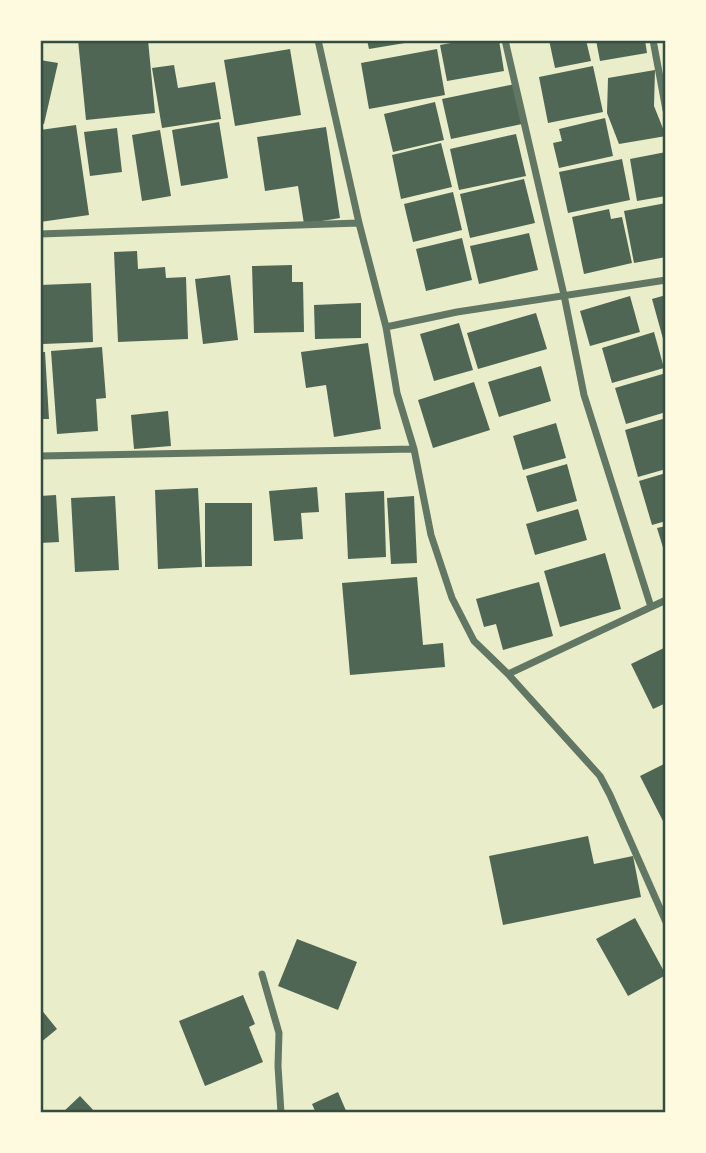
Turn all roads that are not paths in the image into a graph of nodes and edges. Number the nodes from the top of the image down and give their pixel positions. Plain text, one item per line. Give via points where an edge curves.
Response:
1 (318, 40) edge
2 (505, 40) edge
3 (653, 40) edge
4 (666, 110) edge
5 (359, 223) junction
6 (40, 234) edge
7 (666, 280) edge
8 (564, 295) junction
9 (386, 327) junction
10 (414, 449) junction
11 (40, 456) edge
12 (666, 600) edge
13 (650, 607) junction
14 (508, 674) junction
15 (666, 922) edge
16 (262, 974) dead end
17 (281, 1113) edge

1 - 5 street
2 - 8 street
3 - 4 street
5 - 6 street
5 - 9 street
7 - 8 street
8 - 9 street
8 - 13 street via 584,396
9 - 10 street via 397,393
10 - 11 street
10 - 14 street via 431,536 452,598 474,641
12 - 13 street
13 - 14 street
14 - 15 street via 600,776
16 - 17 street via 279,1033

